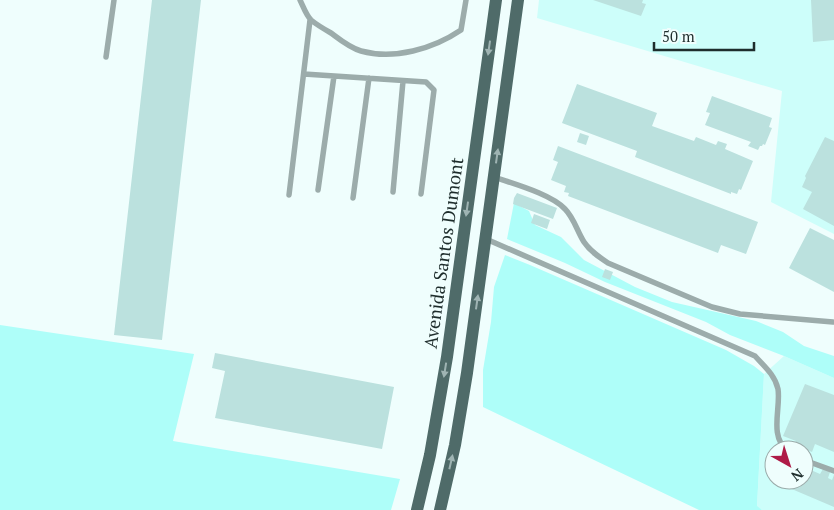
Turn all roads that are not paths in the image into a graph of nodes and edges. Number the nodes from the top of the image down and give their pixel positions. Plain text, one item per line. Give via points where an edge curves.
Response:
1 (114, 0) edge
2 (300, 0) edge
3 (466, 0) edge
4 (496, 0) edge
5 (518, 0) edge
6 (310, 20) junction
7 (106, 57) dead end
8 (304, 74) junction
9 (334, 76) junction
10 (369, 78) junction
11 (403, 81) junction
12 (494, 177) junction
13 (318, 190) dead end
14 (392, 192) dead end
15 (421, 194) dead end
16 (289, 195) dead end
17 (352, 198) dead end
18 (486, 239) junction
19 (834, 322) edge
20 (780, 440) edge
21 (814, 464) edge
22 (834, 471) edge
23 (417, 510) edge
24 (440, 510) edge

1 - 7 lane
2 - 6 lane
3 - 6 lane via 461,30 440,42 384,55 359,51
4 -> 23 main road, Avenida Santos Dumont via 447,357
12 -> 5 main road
6 - 8 lane
8 - 9 lane
8 - 16 lane
9 - 10 lane
9 - 13 lane
10 - 11 lane
10 - 17 lane
11 - 14 lane
11 - 15 lane via 426,82 434,90
12 - 18 main road
12 - 19 lane via 554,200 566,209 589,248 608,263 712,306 740,314
18 - 20 lane via 755,356 773,376 778,389
24 -> 18 main road via 467,373
21 - 22 lane

